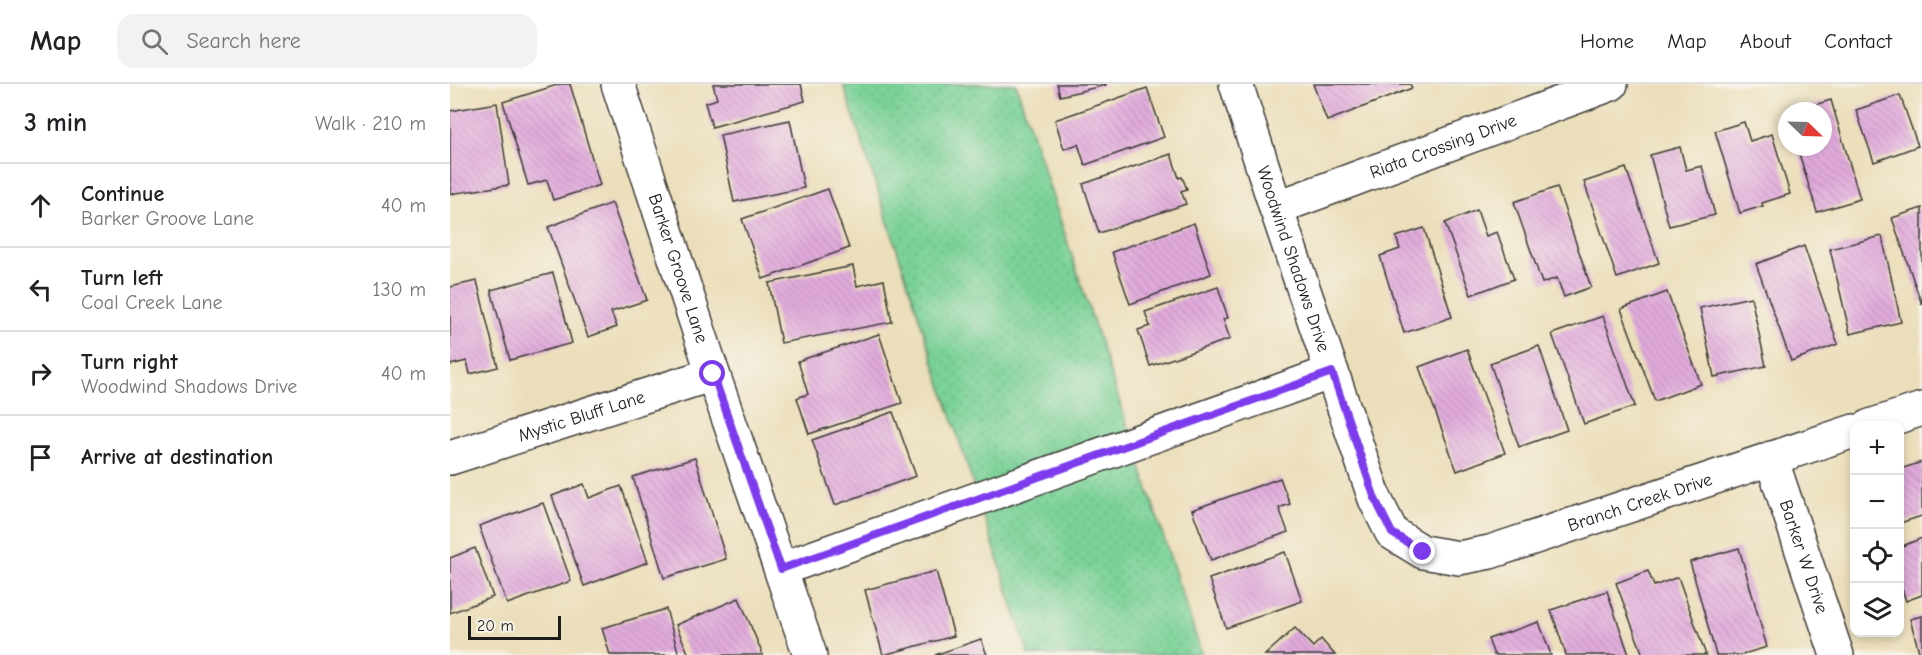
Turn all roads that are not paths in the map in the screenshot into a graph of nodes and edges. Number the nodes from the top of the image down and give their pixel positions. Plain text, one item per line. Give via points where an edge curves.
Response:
1 (618, 84) edge
2 (1236, 84) edge
3 (1611, 84) edge
4 (1276, 208) junction
5 (1332, 372) junction
6 (713, 374) junction
7 (1922, 409) edge
8 (1885, 421) edge
9 (1850, 431) edge
10 (450, 458) edge
11 (1771, 458) junction
12 (1423, 552) joint
13 (781, 569) junction
14 (810, 655) edge
15 (1837, 655) edge

1 - 6 street, Barker Groove Lane
2 - 4 street, Woodwind Shadows Drive
3 - 4 street, Riata Crossing Drive
4 - 5 street, Woodwind Shadows Drive
5 - 12 street, Woodwind Shadows Drive via 1375,499 1392,533
5 - 13 street
6 - 10 street, Mystic Bluff Lane
6 - 13 street, Barker Groove Lane
7 - 8 street
9 - 11 street, Branch Creek Drive
11 - 12 street, Branch Creek Drive via 1490,552 1460,558
11 - 15 street, Barker W Drive
13 - 14 street, Barker Groove Lane

